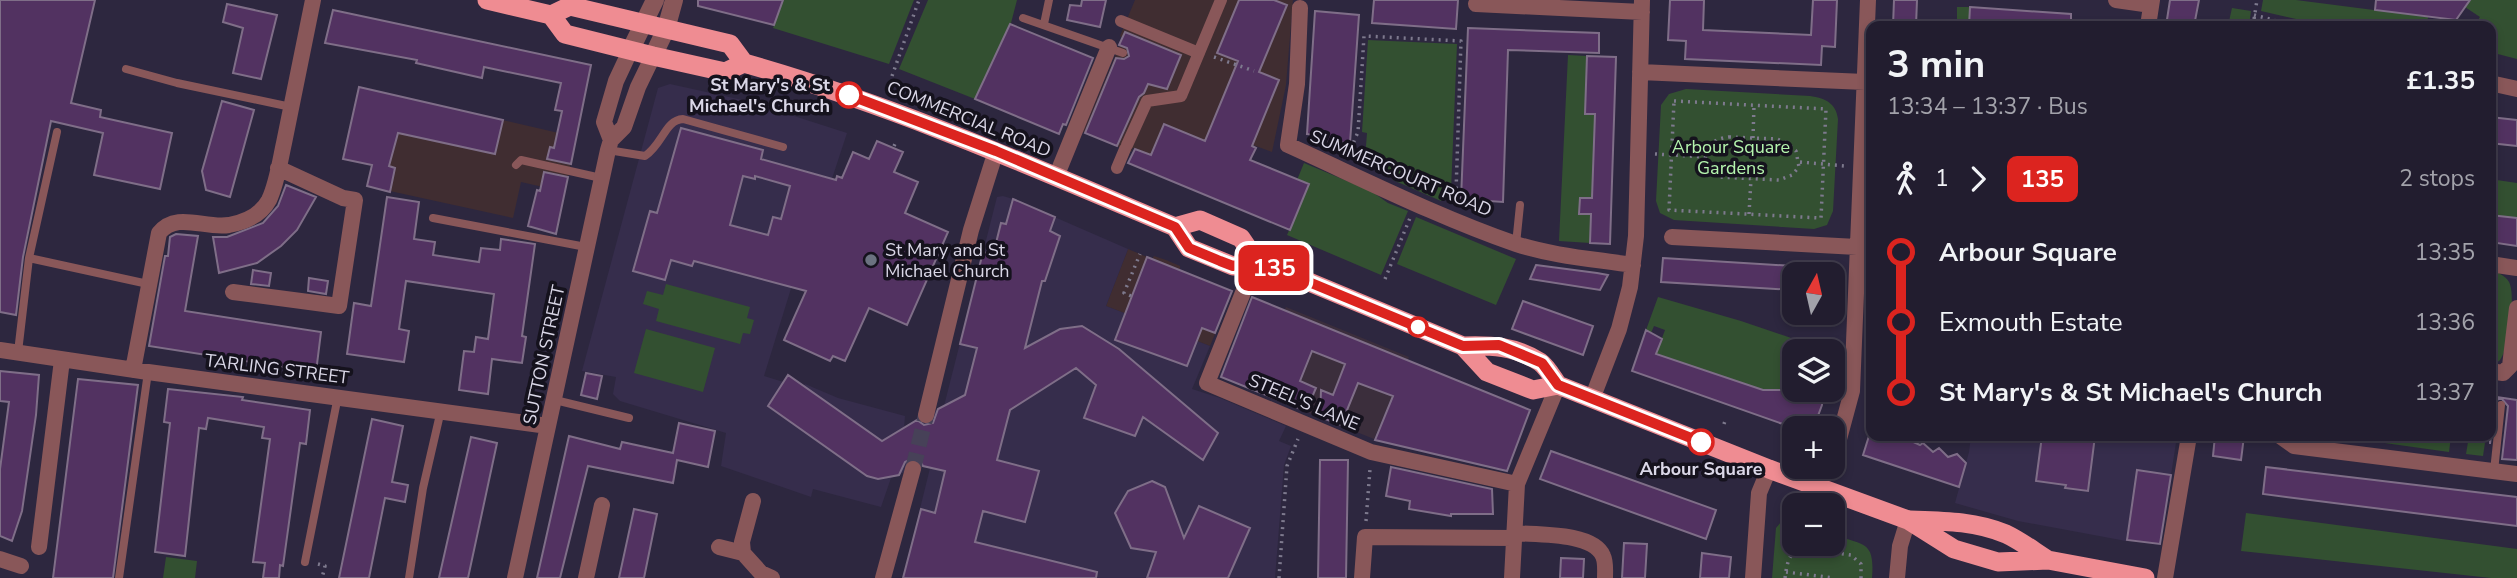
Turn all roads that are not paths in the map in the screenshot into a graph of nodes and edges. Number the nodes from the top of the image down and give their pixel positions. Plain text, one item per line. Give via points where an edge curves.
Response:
1 (313, 0) edge
2 (487, 0) edge
3 (655, 0) edge
4 (674, 0) edge
5 (1049, 0) edge
6 (1221, 0) edge
7 (1868, 0) edge
8 (2116, 0) edge
9 (2152, 2) edge
10 (1476, 4) dead end
11 (1642, 6) edge
12 (1300, 8) dead end
13 (551, 15) junction
14 (1023, 18) dead end
15 (1121, 21) dead end
16 (1867, 21) edge
17 (2148, 21) edge
18 (646, 23) junction
19 (1044, 24) junction
20 (666, 29) junction
21 (631, 49) junction
22 (1116, 50) joint
23 (1199, 53) junction
24 (1866, 55) edge
25 (653, 56) junction
26 (744, 63) junction
27 (126, 69) dead end
28 (1640, 72) junction
29 (1865, 82) junction
30 (2496, 84) edge
31 (2517, 89) edge
32 (291, 107) junction
33 (57, 132) dead end
34 (609, 145) junction
35 (783, 147) dead end
36 (996, 151) junction
37 (516, 165) dead end
38 (1117, 168) dead end
39 (278, 169) junction
40 (1056, 177) junction
41 (601, 178) junction
42 (1520, 205) dead end
43 (433, 218) dead end
44 (1175, 227) junction
45 (1672, 237) dead end
46 (1862, 239) edge
47 (1516, 244) junction
48 (586, 247) junction
49 (29, 258) junction
50 (1256, 260) junction
51 (1633, 265) junction
52 (2496, 265) edge
53 (2517, 268) edge
54 (148, 284) junction
55 (233, 292) dead end
56 (2517, 308) edge
57 (1463, 346) junction
58 (0, 350) edge
59 (18, 352) junction
60 (62, 360) junction
61 (141, 371) junction
62 (2496, 372) edge
63 (1558, 385) junction
64 (338, 397) junction
65 (1592, 399) junction
66 (555, 400) junction
67 (2501, 405) dead end
68 (441, 410) junction
69 (926, 415) tunnel mouth
70 (1845, 417) edge
71 (629, 418) dead end
72 (548, 426) junction
73 (2188, 441) edge
74 (2287, 441) edge
75 (913, 469) tunnel mouth
76 (1769, 469) junction
77 (2494, 471) junction
78 (2517, 474) edge
79 (1827, 479) edge
80 (1517, 484) junction
81 (1823, 489) junction
82 (753, 500) dead end
83 (602, 505) dead end
84 (1909, 520) junction
85 (1514, 536) junction
86 (39, 547) dead end
87 (719, 547) dead end
88 (743, 553) junction
89 (0, 559) edge
90 (2048, 560) junction
91 (306, 562) dead end
92 (21, 566) dead end
93 (119, 578) edge
94 (409, 578) edge
95 (515, 578) edge
96 (586, 578) edge
97 (772, 578) edge
98 (883, 578) edge
99 (1362, 578) edge
100 (1512, 578) edge
101 (1605, 578) edge
102 (1754, 578) edge
103 (1897, 578) edge
104 (2146, 578) edge
105 (2165, 578) edge

1 - 32 street
2 - 13 highway, COMMERCIAL ROAD
3 - 18 street
4 - 20 street
5 - 19 lane
6 - 23 street
7 - 16 street
8 - 9 street
9 - 17 street
10 - 11 street
11 - 28 street
12 - 47 street, SUMMERCOURT ROAD via 1297,84 1288,145
13 - 18 highway, COMMERCIAL ROAD via 570,6
13 - 21 highway, COMMERCIAL ROAD via 565,34
14 - 19 lane
15 - 23 street
18 - 20 highway, COMMERCIAL ROAD
18 - 21 street
19 - 22 lane
20 - 25 street
20 - 26 highway, COMMERCIAL ROAD via 730,44
21 - 25 highway, COMMERCIAL ROAD
21 - 34 street, SUTTON STREET via 615,81 604,122
22 - 40 street
23 - 38 street via 1181,96 1147,101
24 - 29 street
25 - 26 highway, COMMERCIAL ROAD via 724,72
25 - 34 street, SUTTON STREET via 624,127
26 - 36 highway, COMMERCIAL ROAD via 848,94
27 - 32 lane
28 - 29 street
28 - 51 street
29 - 46 street
30 - 31 street
32 - 39 street
33 - 49 lane
34 - 35 lane via 646,156 670,123 683,119
34 - 41 street, SUTTON STREET
36 - 40 highway, COMMERCIAL ROAD
36 - 69 street via 971,230
37 - 41 lane via 521,160
39 - 54 street via 269,201 255,216 227,225 166,224 159,233
39 - 55 street via 355,200 339,306
40 - 44 highway, COMMERCIAL ROAD
41 - 48 street, SUTTON STREET
42 - 47 lane
43 - 48 lane
44 - 50 highway, COMMERCIAL ROAD via 1189,248 1220,261 1233,266
44 - 50 highway, COMMERCIAL ROAD via 1200,220 1241,238
45 - 46 street
46 - 70 street via 1852,391
47 - 51 street, SUMMERCOURT ROAD
48 - 66 street, SUTTON STREET
49 - 54 lane
49 - 59 lane
50 - 57 highway, COMMERCIAL ROAD
50 - 80 street, STEEL'S LANE via 1207,383 1371,452
51 - 65 street via 1619,329
52 - 53 street
54 - 61 street
56 - 62 street via 2510,366
57 - 63 highway, COMMERCIAL ROAD via 1499,345 1542,363
57 - 63 highway, COMMERCIAL ROAD via 1487,372 1533,390
58 - 59 street, TARLING STREET
59 - 60 street, TARLING STREET
60 - 61 street, TARLING STREET
60 - 86 street
61 - 64 street, TARLING STREET
61 - 93 lane
63 - 65 highway, COMMERCIAL ROAD
63 - 80 street
64 - 68 street, TARLING STREET
64 - 91 lane
65 - 76 highway, COMMERCIAL ROAD
66 - 71 lane
66 - 72 street, SUTTON STREET
67 - 77 lane
68 - 72 street, TARLING STREET
68 - 94 lane
72 - 95 street, SUTTON STREET
73 - 105 street
74 - 77 street via 2294,446
75 - 98 street
76 - 81 highway, COMMERCIAL ROAD
76 - 102 street via 1759,493
77 - 78 street
79 - 81 street
80 - 85 street
81 - 84 highway, COMMERCIAL ROAD
82 - 88 street
83 - 96 street
84 - 90 highway, COMMERCIAL ROAD via 1962,522 2007,534
84 - 90 highway, COMMERCIAL ROAD via 1954,549 1998,562
84 - 103 street via 1900,546
85 - 99 street via 1365,537
85 - 100 street
85 - 101 street via 1588,541 1604,557
87 - 88 street
88 - 97 street
89 - 92 street
90 - 104 highway, COMMERCIAL ROAD

